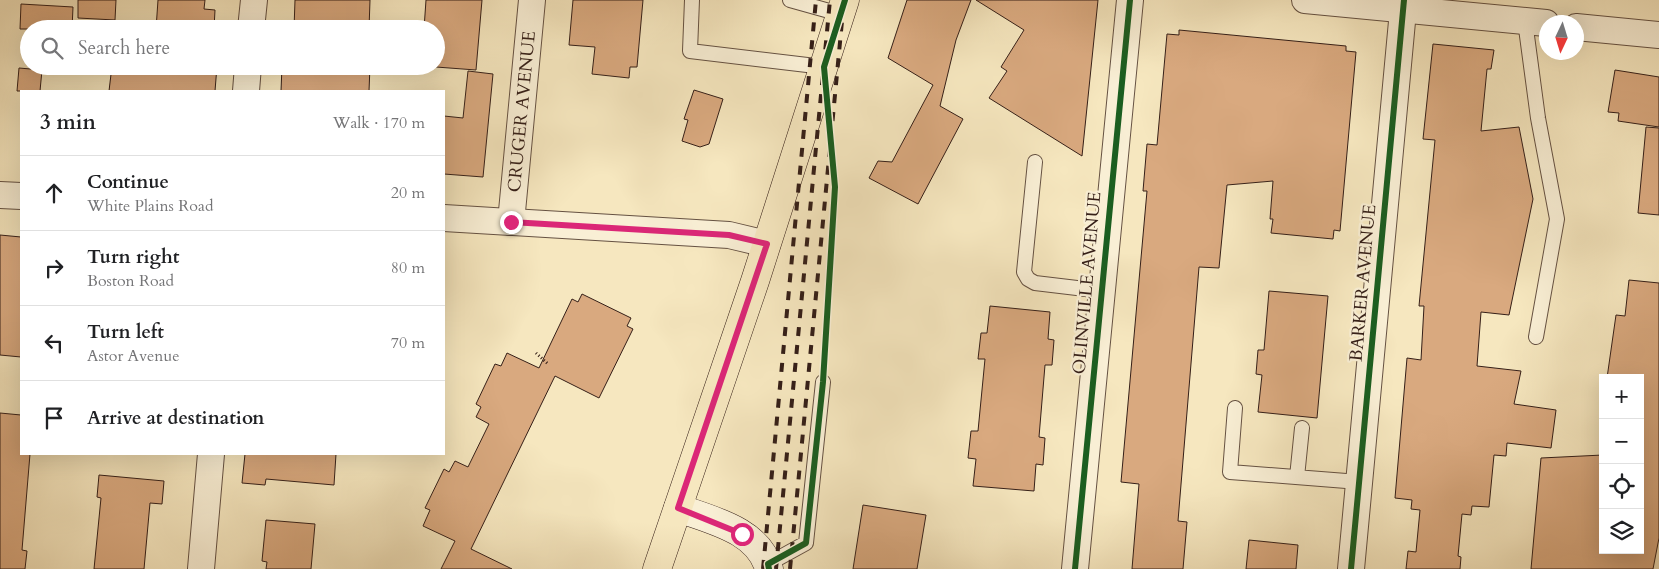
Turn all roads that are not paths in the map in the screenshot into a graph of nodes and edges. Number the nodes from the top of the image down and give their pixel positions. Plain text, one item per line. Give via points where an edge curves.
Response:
1 (254, 0) edge
2 (532, 0) edge
3 (692, 0) edge
4 (790, 0) edge
5 (1130, 0) edge
6 (1305, 0) edge
7 (1404, 4) edge
8 (842, 5) edge
9 (253, 20) edge
10 (1536, 22) edge
11 (1584, 27) edge
12 (1659, 35) edge
13 (824, 67) junction
14 (247, 75) edge
15 (246, 90) edge
16 (1035, 162) dead end
17 (0, 195) edge
18 (20, 196) edge
19 (445, 218) edge
20 (511, 222) junction
21 (767, 244) junction
22 (1102, 291) junction
23 (1536, 336) dead end
24 (823, 382) dead end
25 (1235, 408) dead end
26 (1302, 428) dead end
27 (212, 455) edge
28 (1297, 477) junction
29 (1359, 482) junction
30 (678, 508) junction
31 (769, 566) edge
32 (201, 569) edge
33 (657, 569) edge
34 (1075, 569) edge
35 (1351, 569) edge

1 - 9 street
2 - 20 street, CRUGER AVENUE
3 - 13 lane via 690,51
4 - 8 lane
5 - 22 street, OLINVILLE AVENUE
6 - 7 street
7 - 10 street
7 - 29 street, BARKER AVENUE
8 - 13 main road
10 - 23 lane via 1538,118 1557,219
11 - 12 street
13 - 21 main road
14 - 15 street
16 - 22 lane via 1024,272 1035,283
17 - 18 street
19 - 20 street
20 - 21 street via 729,235
21 - 30 main road
22 - 34 street, OLINVILLE AVENUE
24 - 31 lane via 806,542
25 - 28 lane via 1230,472
26 - 28 lane
27 - 32 street
28 - 29 lane
29 - 35 street, BARKER AVENUE
30 - 31 main road via 742,534 757,545
30 - 33 main road

